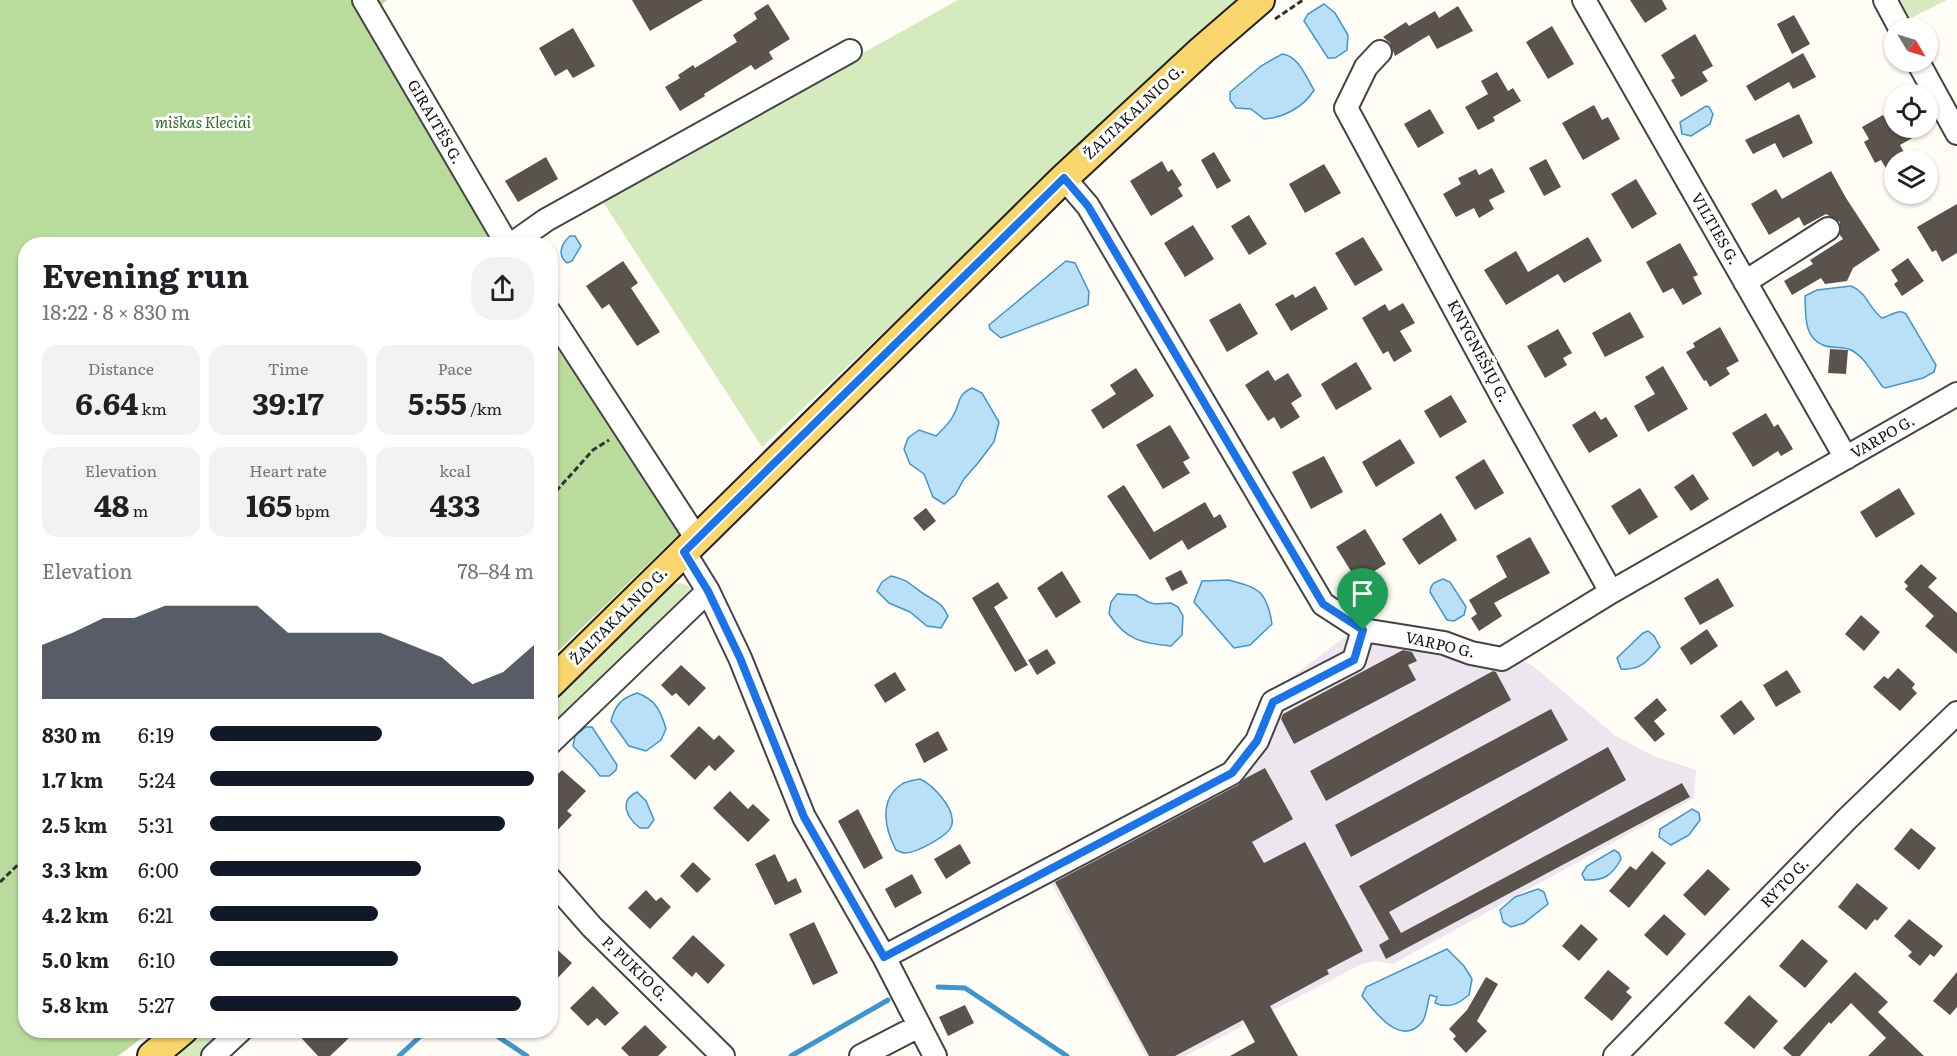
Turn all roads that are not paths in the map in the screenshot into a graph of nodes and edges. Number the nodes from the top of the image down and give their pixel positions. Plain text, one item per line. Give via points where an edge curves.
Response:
1 (363, 0) edge
2 (1260, 0) edge
3 (1584, 0) edge
4 (1885, 0) edge
5 (1895, 18) edge
6 (850, 51) dead end
7 (1380, 52) dead end
8 (1923, 72) edge
9 (1957, 133) edge
10 (1064, 178) junction
11 (1828, 229) dead end
12 (503, 237) edge
13 (523, 237) edge
14 (1745, 282) junction
15 (558, 325) edge
16 (1957, 394) edge
17 (1846, 458) junction
18 (690, 546) junction
19 (708, 591) junction
20 (1611, 592) junction
21 (1363, 630) junction
22 (558, 676) edge
23 (1957, 713) edge
24 (558, 735) edge
25 (558, 888) edge
26 (884, 957) junction
27 (919, 1026) junction
28 (173, 1038) edge
29 (232, 1038) edge
30 (152, 1056) edge
31 (213, 1056) edge
32 (723, 1056) edge
33 (861, 1056) edge
34 (935, 1056) edge
35 (1615, 1056) edge

1 - 12 street, GIRAITĖS G.
2 - 10 main road, ŽALTAKALNIO G.
3 - 14 street, VILTIES G.
4 - 5 street
6 - 13 street via 546,220
7 - 20 street, KNYGNEŠIŲ G. via 1366,68 1346,108
8 - 9 street
10 - 18 main road, ŽALTAKALNIO G.
10 - 21 street, VARPO G. via 1088,206 1323,604
11 - 14 street
14 - 17 street, VILTIES G.
15 - 18 street via 626,429
16 - 17 street, VARPO G.
17 - 20 street, VARPO G.
18 - 19 street
18 - 22 main road, ŽALTAKALNIO G.
19 - 24 street
19 - 26 street via 740,658 804,817
20 - 21 street, VARPO G. via 1502,659 1444,643
21 - 26 street via 1354,660 1273,702 1257,741 1232,773
23 - 35 street, RYTO G. via 1848,818
25 - 32 street, P. PUKIO G.
26 - 27 street
27 - 33 street
27 - 34 street
28 - 30 main road
29 - 31 street

